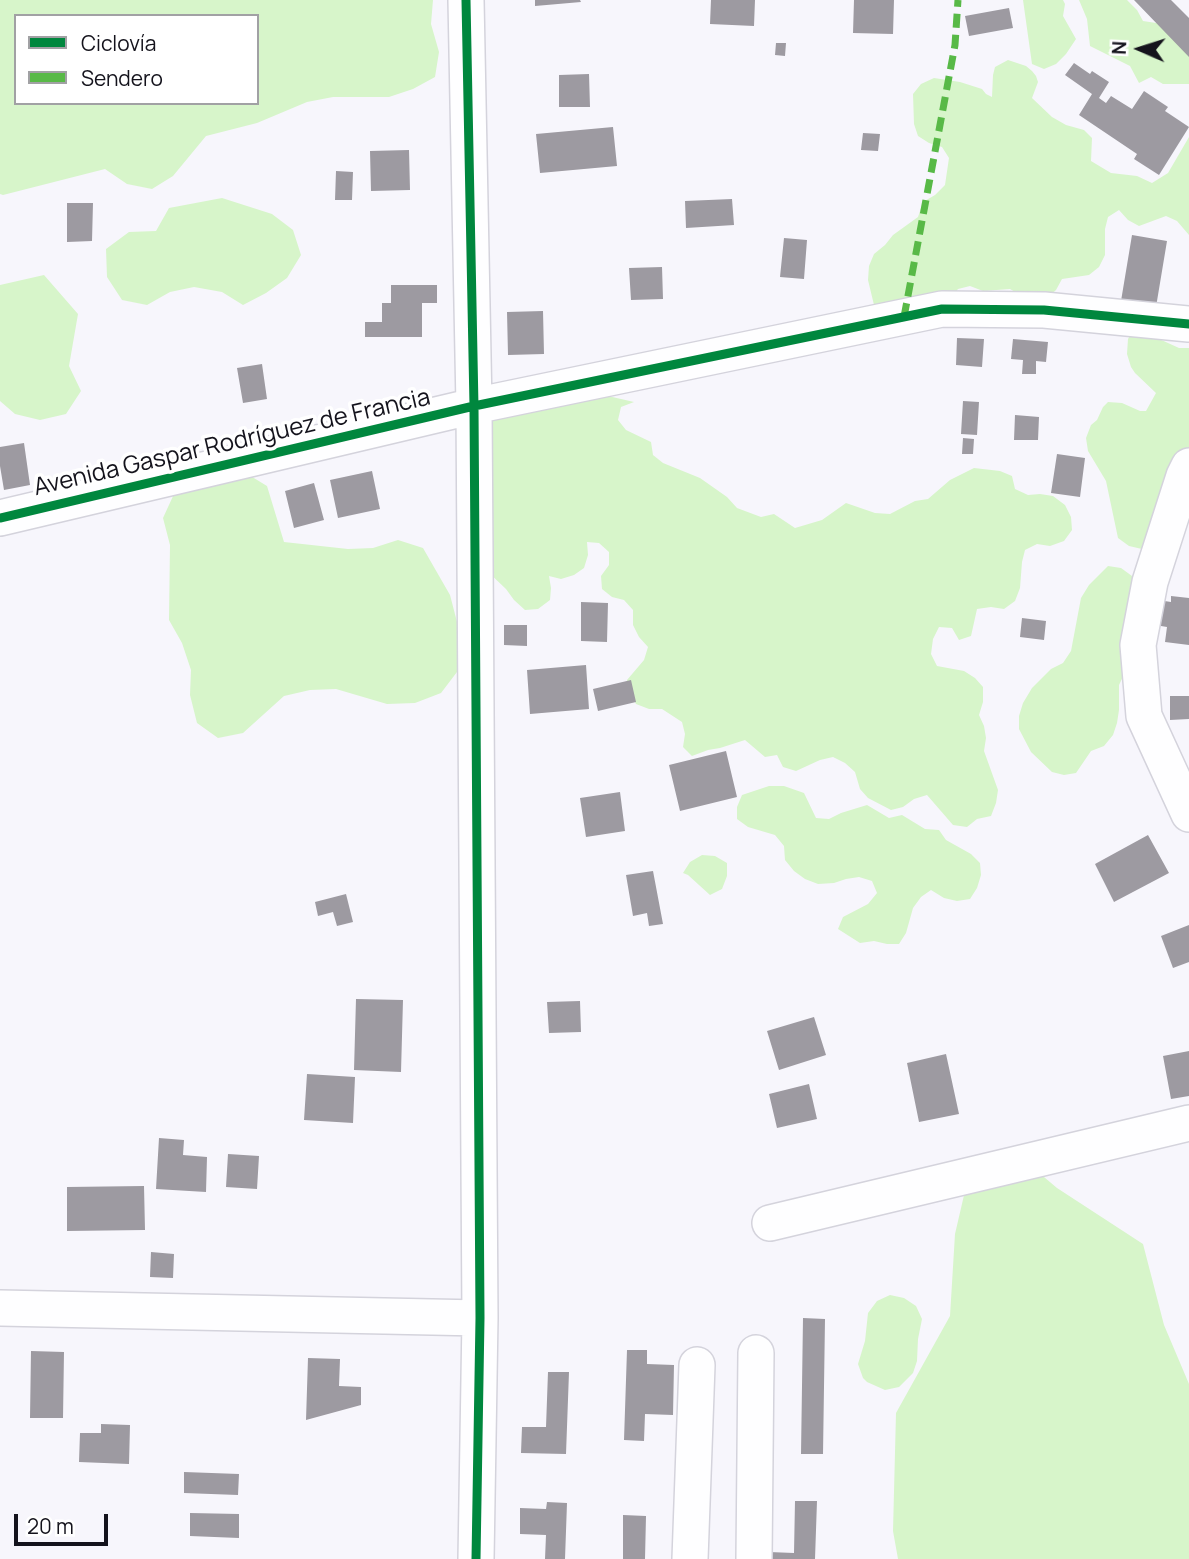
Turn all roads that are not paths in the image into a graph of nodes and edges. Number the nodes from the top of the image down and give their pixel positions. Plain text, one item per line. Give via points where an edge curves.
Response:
1 (466, 0) edge
2 (1189, 324) edge
3 (474, 406) junction
4 (1189, 466) edge
5 (0, 518) edge
6 (1189, 814) edge
7 (1189, 1123) edge
8 (770, 1223) dead end
9 (0, 1308) edge
10 (480, 1318) junction
11 (756, 1353) dead end
12 (696, 1365) dead end
13 (476, 1559) edge
14 (690, 1559) edge
15 (754, 1559) edge

1 - 3 street
2 - 3 street, Avenida Gaspar Rodríguez de Francia via 1044,310 942,309
3 - 5 street, Avenida Gaspar Rodríguez de Francia
3 - 10 street
4 - 6 street via 1150,582 1138,645 1144,716
7 - 8 street
9 - 10 street
10 - 13 street
11 - 15 street
12 - 14 street

